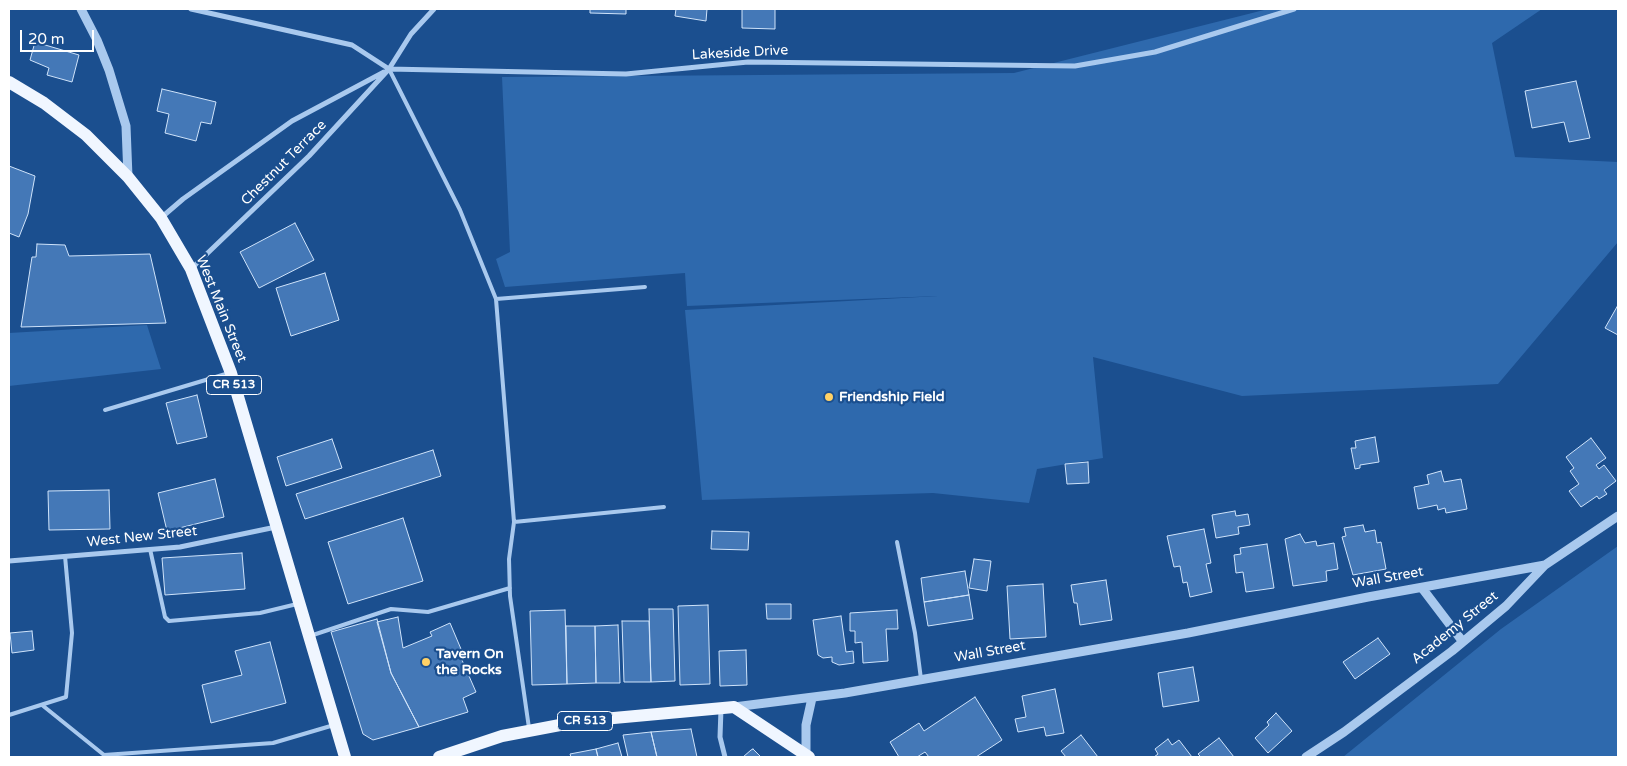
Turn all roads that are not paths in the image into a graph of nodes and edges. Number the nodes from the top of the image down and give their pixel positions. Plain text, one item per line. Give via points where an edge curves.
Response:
1 (81, 9) edge
2 (191, 9) edge
3 (434, 9) edge
4 (1294, 9) edge
5 (389, 69) junction
6 (9, 82) edge
7 (128, 177) junction
8 (161, 218) junction
9 (191, 269) junction
10 (645, 287) dead end
11 (496, 299) junction
12 (231, 373) junction
13 (105, 410) dead end
14 (664, 507) dead end
15 (1618, 516) edge
16 (514, 522) junction
17 (276, 527) junction
18 (897, 542) dead end
19 (150, 548) junction
20 (65, 556) junction
21 (9, 561) edge
22 (1546, 565) junction
23 (510, 588) junction
24 (1422, 588) junction
25 (300, 604) junction
26 (309, 636) junction
27 (1463, 642) junction
28 (921, 680) junction
29 (812, 698) junction
30 (42, 705) junction
31 (728, 708) junction
32 (9, 715) edge
33 (334, 725) junction
34 (529, 732) junction
35 (448, 756) edge
36 (807, 756) edge
37 (345, 757) edge
38 (725, 757) edge
39 (1306, 757) edge

1 - 7 street via 109,70 126,126
2 - 5 street via 352,45
3 - 5 street, Chestnut Terrace via 411,34
4 - 5 street, Lakeside Drive via 1155,52 1076,66 820,61 748,62 626,74
5 - 8 street, Chestnut Terrace via 292,121
5 - 9 street, Chestnut Terrace via 309,156
5 - 11 lane via 460,210
6 - 7 main road, West Main Street / CR 513 via 79,130
7 - 8 main road, West Main Street / CR 513
8 - 9 main road, West Main Street / CR 513
9 - 12 main road, West Main Street / CR 513
10 - 11 lane
11 - 16 lane
12 - 13 lane
12 - 17 main road, West Main Street / CR 513
14 - 16 lane
15 - 22 street, Academy Street
16 - 23 lane via 509,559
17 - 19 street, West New Street via 180,547
17 - 25 main road, West Main Street / CR 513
18 - 28 lane
19 - 20 street, West New Street
19 - 25 lane via 164,617 170,621 260,613
20 - 21 street, West New Street
20 - 30 lane via 72,633 66,698
22 - 24 street, Wall Street
22 - 27 street, Academy Street via 1506,606
23 - 26 lane via 428,612 391,609
23 - 34 lane
24 - 27 street
24 - 28 street, Wall Street
25 - 26 main road, West Main Street / CR 513
26 - 33 main road, West Main Street / CR 513
27 - 39 street, Academy Street
28 - 29 street, Wall Street
29 - 31 street, Wall Street
29 - 36 street via 806,725
30 - 32 lane
30 - 33 lane via 104,755 273,743
31 - 34 main road, Wall Street / CR 513 via 581,721
31 - 36 main road
31 - 38 street via 720,737
33 - 37 main road, West Main Street / CR 513
34 - 35 main road, Wall Street / CR 513 via 502,736

